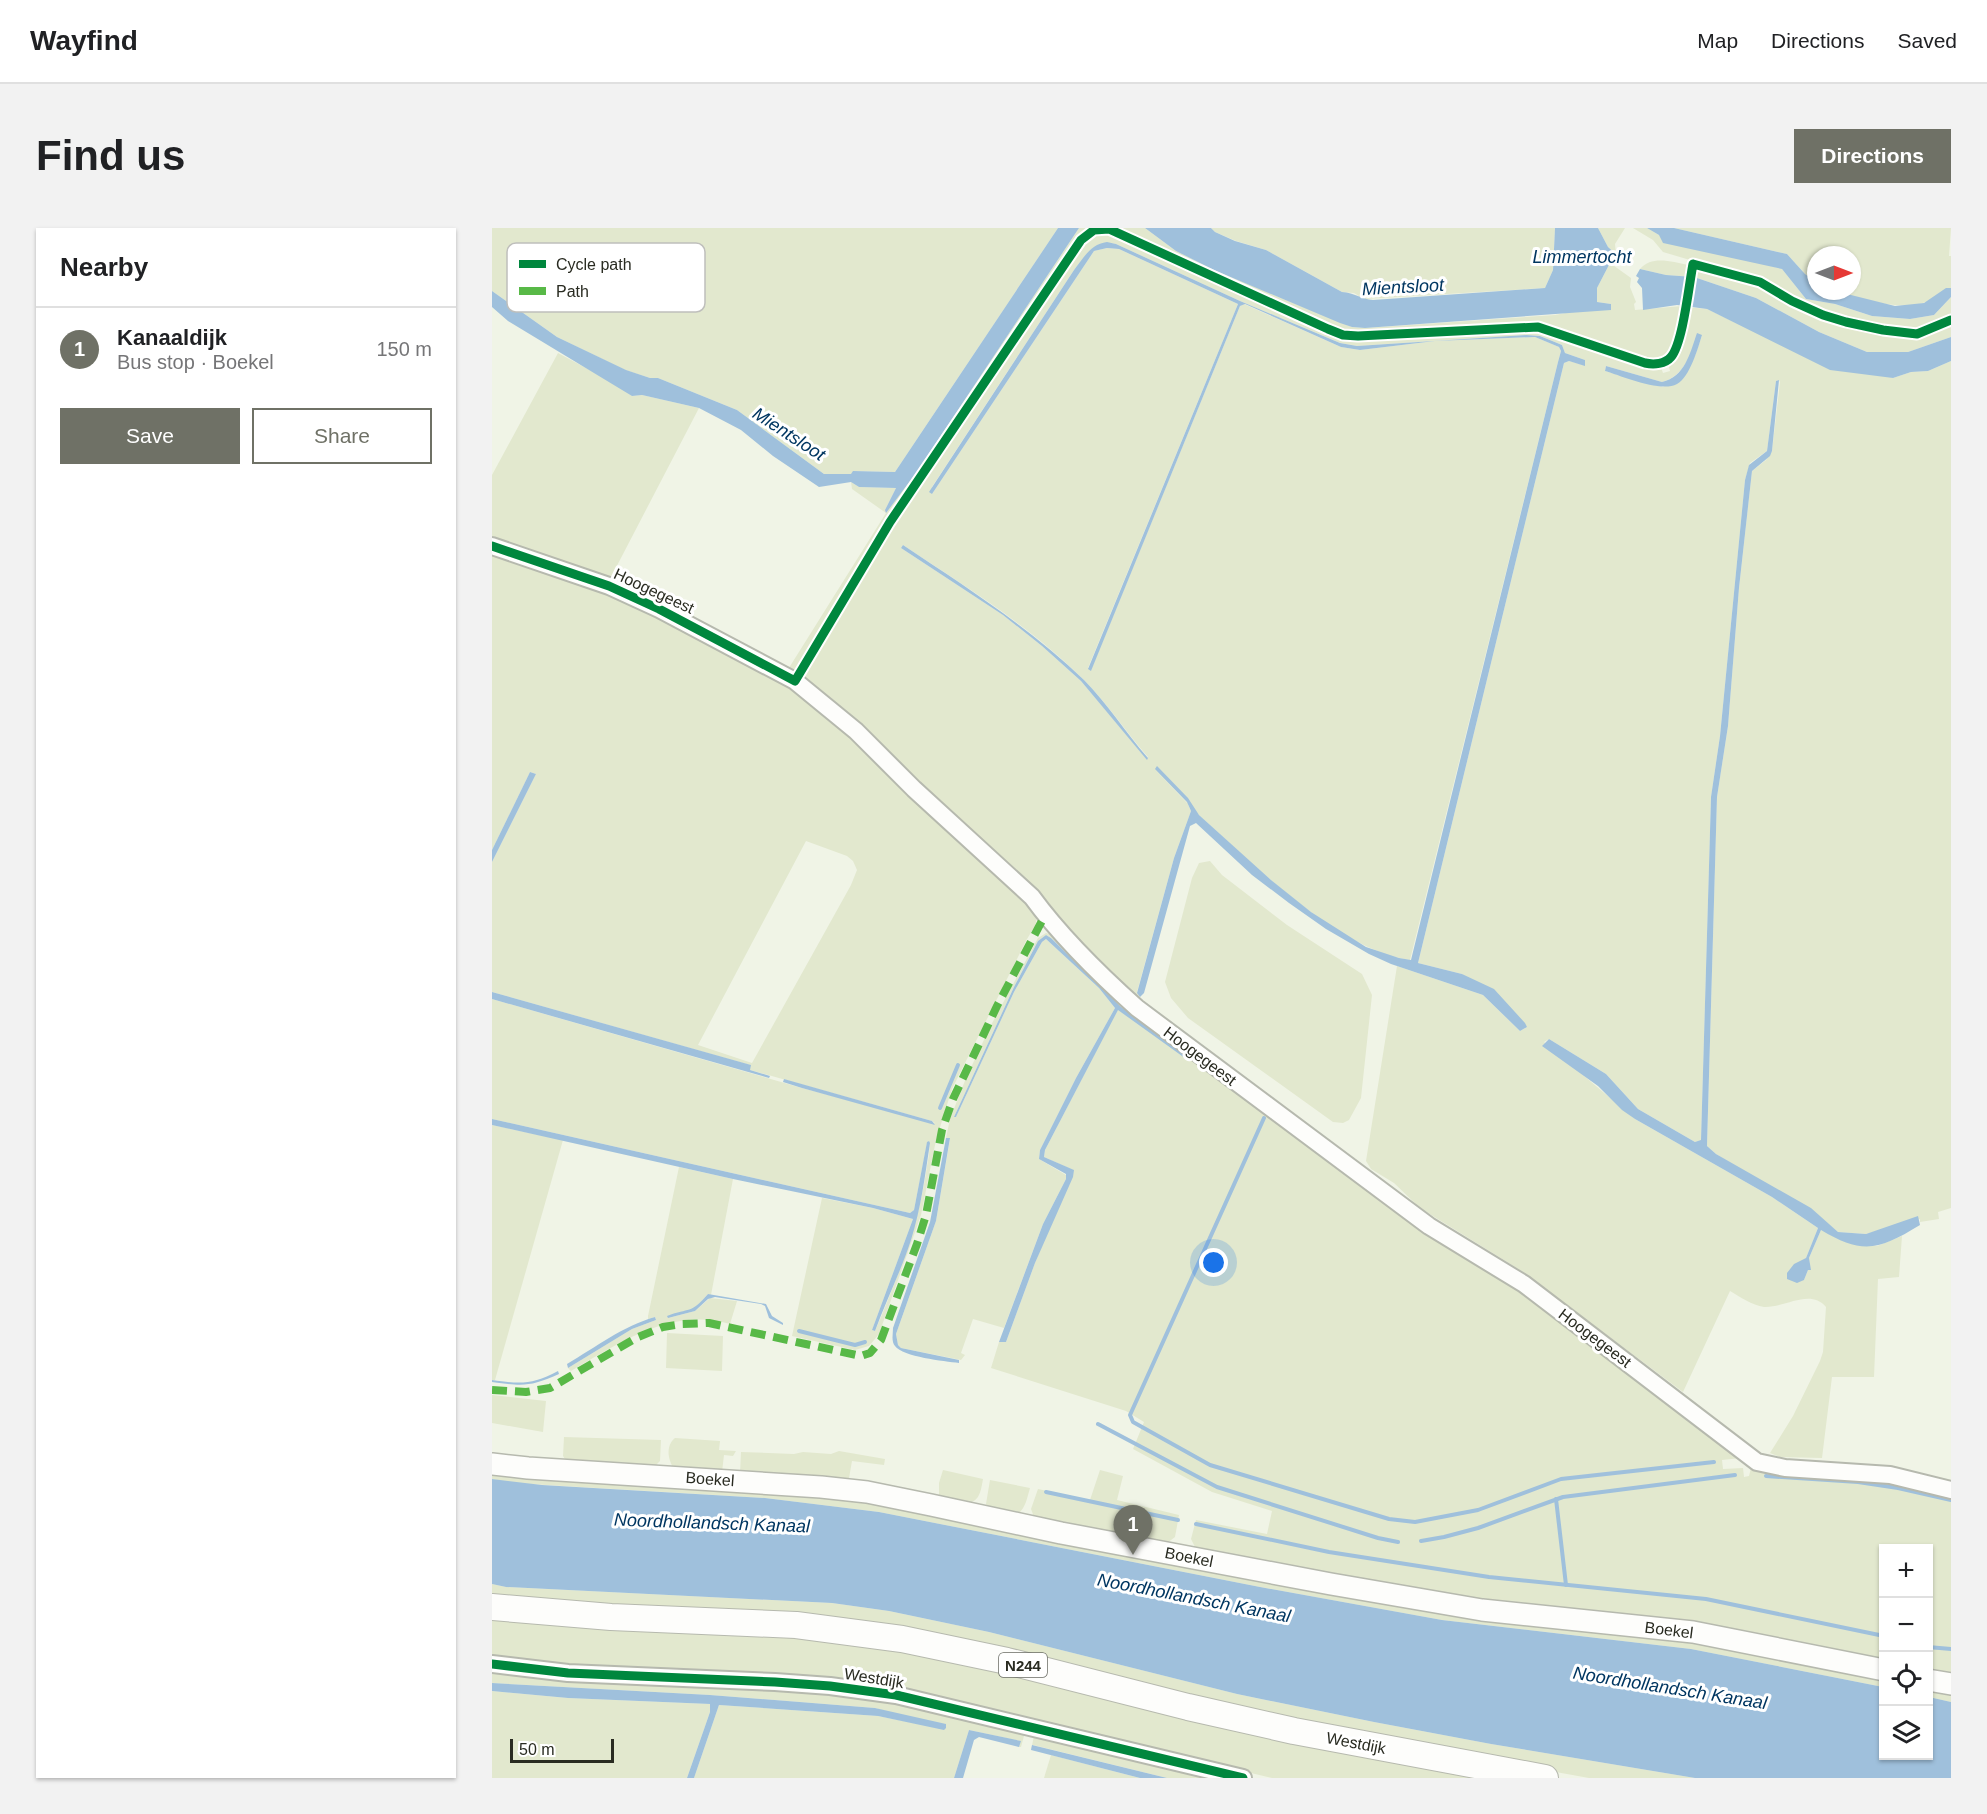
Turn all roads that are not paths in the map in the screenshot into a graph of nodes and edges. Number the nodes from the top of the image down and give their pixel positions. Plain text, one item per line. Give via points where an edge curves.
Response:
1 (492, 546) edge
2 (492, 1464) edge
3 (1951, 1490) edge
4 (492, 1607) edge
5 (492, 1664) edge
6 (1879, 1669) edge
7 (1933, 1681) edge
8 (1951, 1684) edge
9 (1243, 1778) edge
10 (1545, 1778) edge

1 - 3 street, Hoogegeest via 609,586 795,681 856,731 1032,897 1105,980 1137,1008 1429,1226 1524,1284 1758,1462 1785,1468 1890,1476
2 - 6 street, Boekel via 867,1492 1354,1588 1482,1610 1693,1632
4 - 10 main road, Westdijk / N244 via 796,1625 902,1638 1294,1731
5 - 9 street, Westdijk via 568,1673 830,1686 896,1695
7 - 8 street

